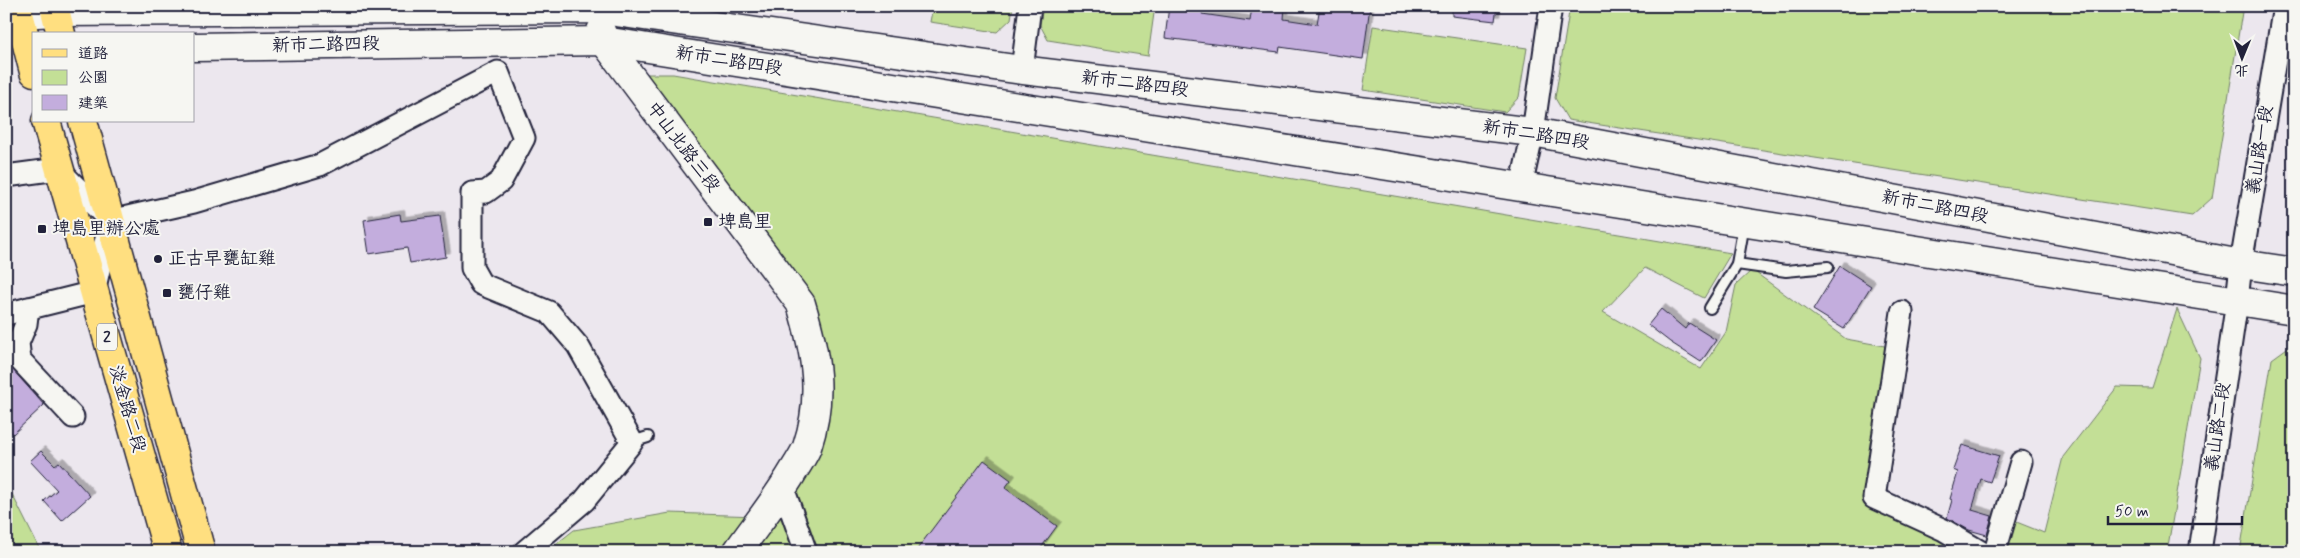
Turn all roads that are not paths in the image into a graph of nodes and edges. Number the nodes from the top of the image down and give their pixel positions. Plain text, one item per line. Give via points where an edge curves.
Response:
1 (1030, 6) edge
2 (1551, 6) edge
3 (2284, 6) edge
4 (595, 8) edge
5 (300, 9) edge
6 (18, 10) edge
7 (57, 18) edge
8 (604, 41) junction
9 (495, 43) junction
10 (195, 47) edge
11 (32, 57) edge
12 (1022, 70) junction
13 (498, 72) junction
14 (46, 122) edge
15 (83, 122) edge
16 (1533, 132) junction
17 (58, 169) junction
18 (6, 176) edge
19 (1521, 187) junction
20 (110, 221) junction
21 (1744, 223) junction
22 (1738, 264) junction
23 (2241, 264) junction
24 (1828, 267) dead end
25 (2294, 272) edge
26 (94, 292) junction
27 (2237, 302) junction
28 (28, 308) junction
29 (1710, 308) dead end
30 (2294, 310) edge
31 (1902, 312) dead end
32 (6, 314) edge
33 (72, 417) dead end
34 (2021, 462) dead end
35 (783, 488) junction
36 (168, 552) edge
37 (201, 552) edge
38 (524, 552) edge
39 (737, 552) edge
40 (806, 552) edge
41 (1981, 552) edge
42 (1995, 552) edge
43 (2200, 552) edge

1 - 12 street
2 - 16 street
3 - 23 street, 義山路一段
4 - 5 street, 新市二路四段
4 - 8 street, 中山北路三段
4 - 12 street, 新市二路四段
5 - 7 street, 新市二路四段
6 - 7 street, 新市二路四段
6 - 11 main road
8 - 9 street, 新市二路四段
8 - 19 street, 新市二路四段
8 - 35 street, 中山北路三段 via 801,304 813,344 817,372 815,409 807,448
9 - 10 street, 新市二路四段
9 - 13 street
12 - 16 street, 新市二路四段
13 - 20 street via 320,165 194,202
13 - 38 street via 524,138 501,181 486,192 472,193 472,268 481,284 549,312 578,346 640,440 584,501
14 - 17 main road, 淡金路二段 / 2
15 - 20 main road, 淡金路二段 / 2
16 - 19 street
16 - 23 street, 新市二路四段
17 - 18 street
17 - 20 street
17 - 26 main road, 淡金路二段 / 2
19 - 21 street, 新市二路四段
20 - 26 street
20 - 37 main road, 淡金路二段 / 2
21 - 22 lane
21 - 27 street, 新市二路四段
22 - 24 lane via 1786,271
22 - 29 lane
23 - 25 street, 新市二路四段
23 - 27 street, 義山路一段
26 - 28 street
26 - 36 main road, 淡金路二段 / 2
27 - 30 street, 新市二路四段
27 - 43 street, 義山路二段
28 - 32 street
28 - 33 street via 18,343 20,360
31 - 41 street via 1874,498 1944,530
34 - 42 street
35 - 39 street, 中山北路三段
35 - 40 street

